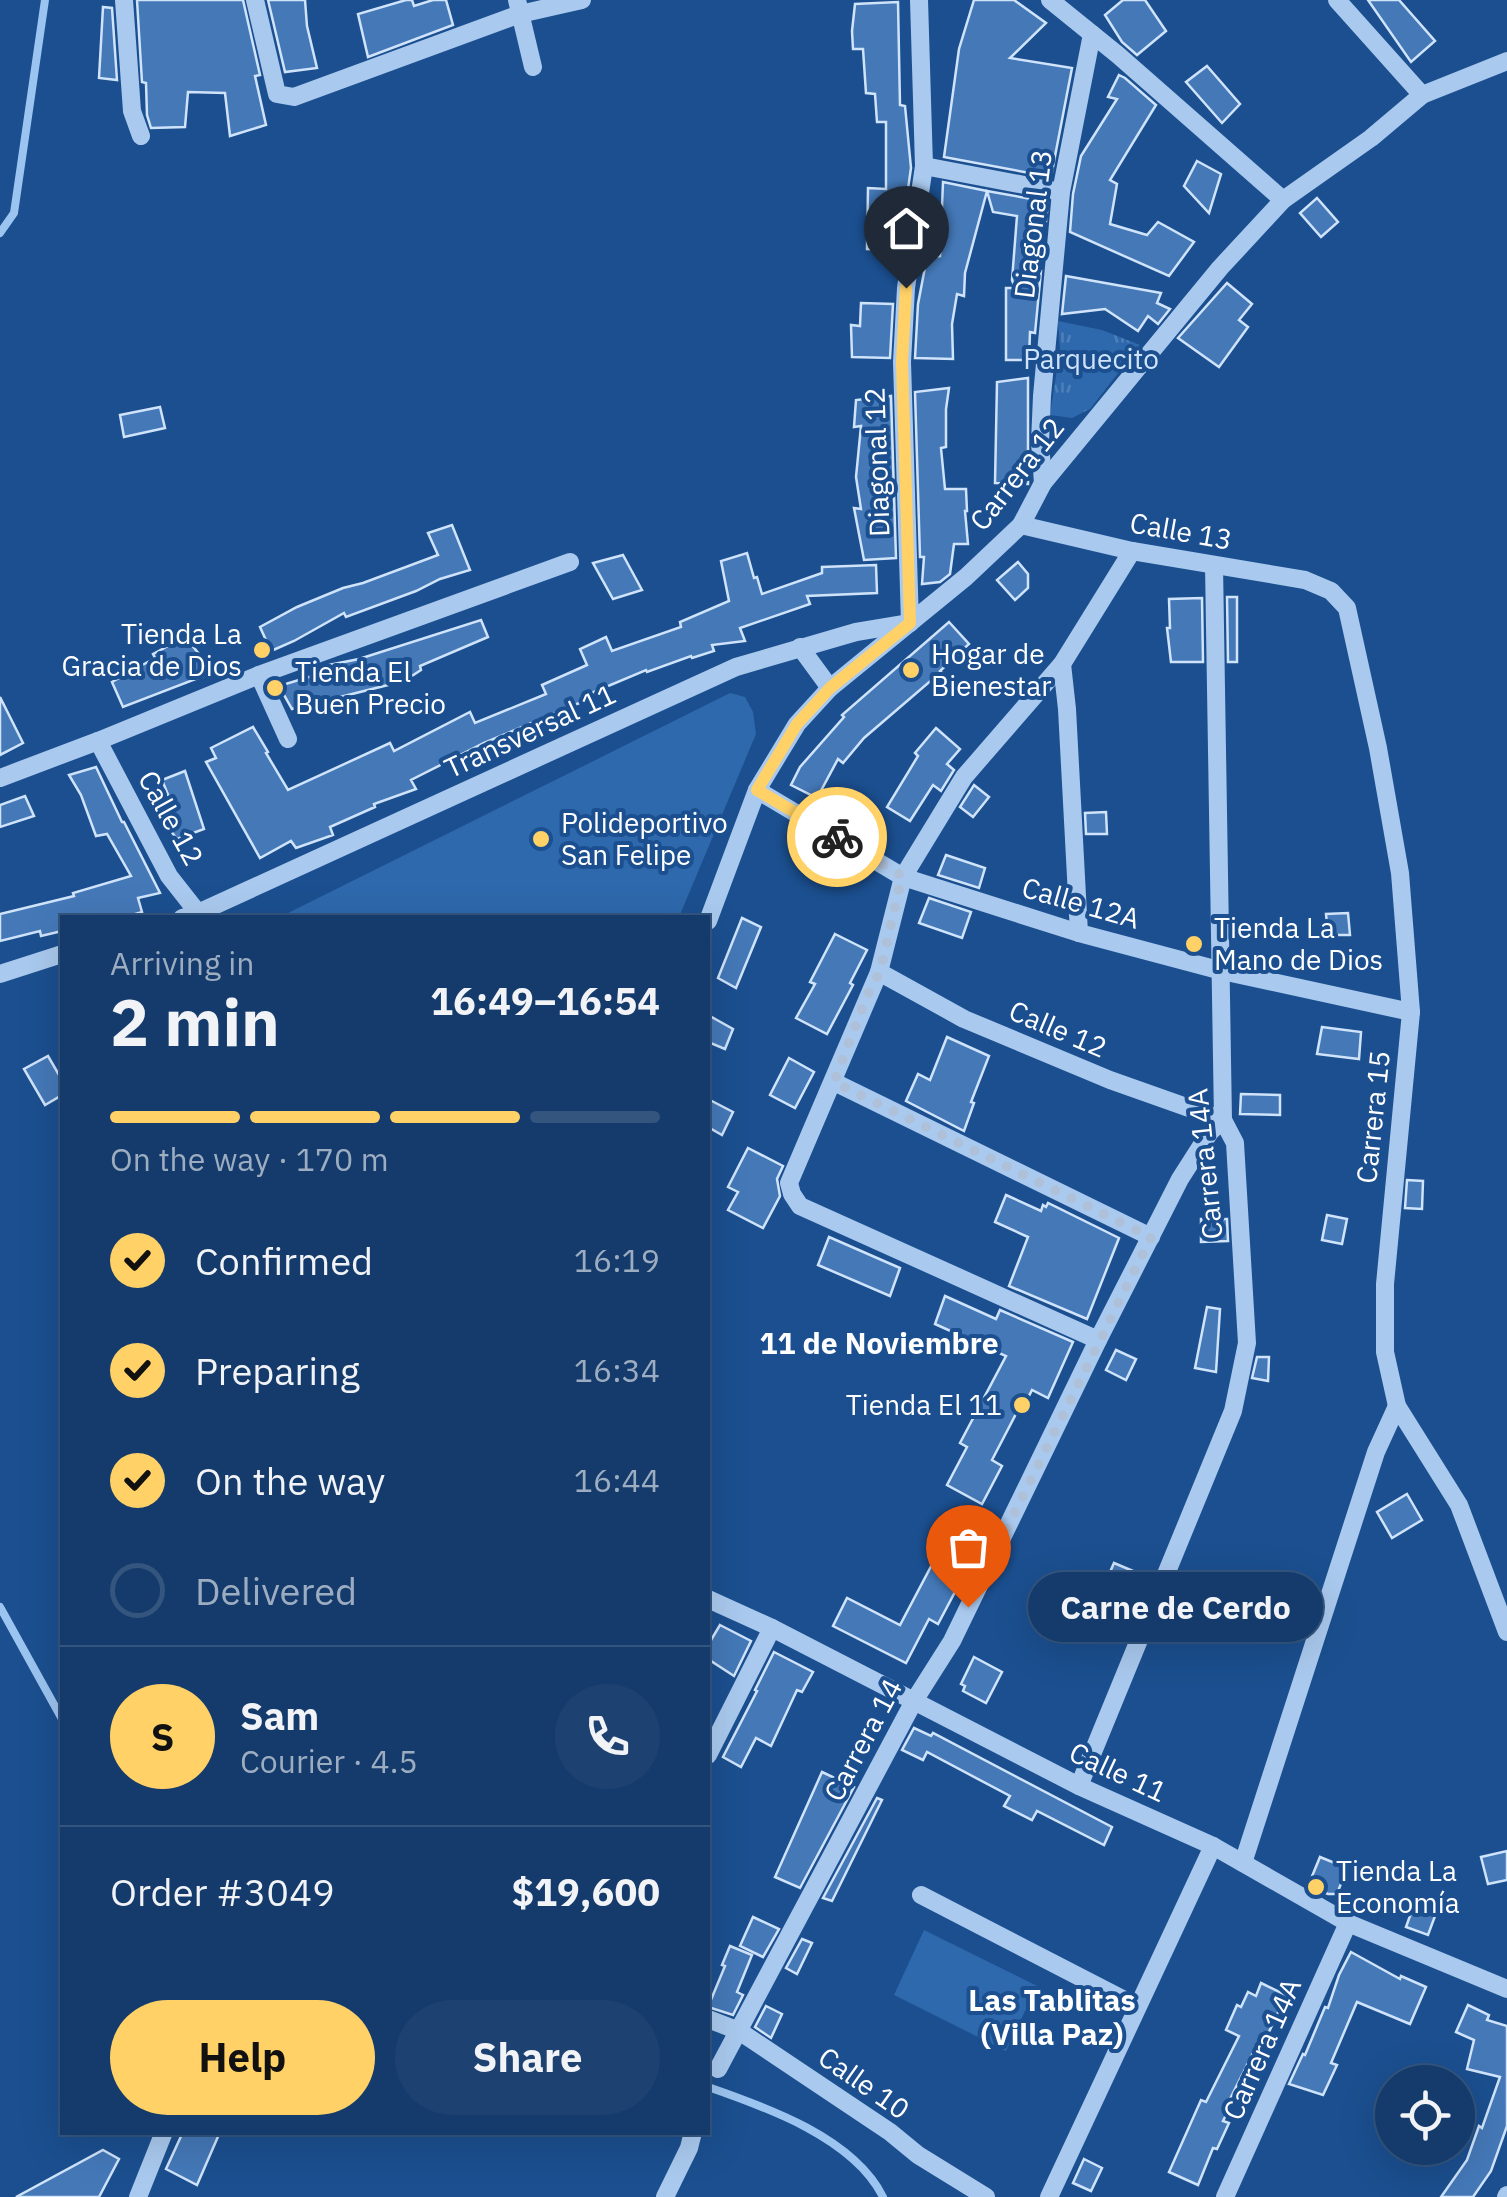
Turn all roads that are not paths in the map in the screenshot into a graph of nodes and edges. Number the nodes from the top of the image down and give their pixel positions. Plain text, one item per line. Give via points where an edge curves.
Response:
1 (124, 0) edge
2 (255, 0) edge
3 (582, 0) edge
4 (919, 0) edge
5 (1338, 0) edge
6 (1059, 2) edge
7 (518, 7) edge
8 (1092, 34) junction
9 (1507, 62) edge
10 (533, 67) dead end
11 (1422, 94) junction
12 (141, 136) dead end
13 (924, 166) junction
14 (1060, 192) junction
15 (1283, 200) junction
16 (1043, 483) junction
17 (1021, 525) junction
18 (1132, 552) junction
19 (570, 562) dead end
20 (1214, 565) junction
21 (1331, 591) joint
22 (910, 623) junction
23 (800, 647) junction
24 (1062, 664) junction
25 (260, 675) junction
26 (830, 688) junction
27 (288, 739) dead end
28 (98, 741) junction
29 (0, 778) edge
30 (757, 790) junction
31 (902, 876) junction
32 (193, 915) edge
33 (196, 915) edge
34 (710, 916) edge
35 (1079, 933) junction
36 (60, 955) edge
37 (1222, 971) junction
38 (880, 972) junction
39 (0, 974) edge
40 (1411, 1012) junction
41 (834, 1082) junction
42 (1223, 1120) junction
43 (1151, 1237) junction
44 (1098, 1340) junction
45 (1397, 1406) junction
46 (710, 1600) edge
47 (772, 1628) junction
48 (1507, 1632) edge
49 (914, 1701) junction
50 (710, 1752) edge
51 (1079, 1786) junction
52 (1212, 1846) junction
53 (1243, 1863) junction
54 (920, 1895) dead end
55 (1348, 1923) junction
56 (1507, 1989) edge
57 (1136, 2006) junction
58 (710, 2020) edge
59 (740, 2032) junction
60 (718, 2068) dead end
61 (163, 2135) edge
62 (692, 2135) edge
63 (138, 2197) edge
64 (664, 2197) edge
65 (986, 2197) edge
66 (1049, 2197) edge
67 (1225, 2197) edge

1 - 12 street via 132,110
2 - 7 street via 277,94 294,97
3 - 7 street
4 - 13 street, Diagonal 12
5 - 11 street
6 - 8 street
7 - 10 street
8 - 14 street, Diagonal 13
8 - 15 street
9 - 11 street, Carrera 12
11 - 15 street, Carrera 12
13 - 14 street
13 - 22 street, Diagonal 12 via 902,362
14 - 16 street, Diagonal 13 via 1042,396
15 - 16 street, Carrera 12
16 - 17 street, Carrera 12
17 - 18 street, Calle 13
17 - 22 street, Carrera 12
18 - 20 street, Calle 13
18 - 24 street
19 - 25 street
20 - 21 street, Calle 13 via 1305,580
20 - 37 street, Carrera 14A
21 - 40 street, Carrera 15 via 1347,608 1378,748 1400,873
22 - 23 street, Transversal 11
22 - 26 street, Carrera 12
23 - 26 street
23 - 33 street, Transversal 11 via 736,667
24 - 31 street via 964,777
24 - 35 street
25 - 27 street
25 - 28 street
26 - 30 street, Carrera 12 via 797,724
28 - 29 street
28 - 32 street, Calle 12
30 - 31 street, Calle 12A
30 - 34 street, Carrera 12
31 - 35 street, Calle 12A
31 - 38 street
35 - 37 street, Calle 12A
36 - 39 street
37 - 40 street, Calle 12A
37 - 42 street, Carrera 14A
38 - 41 street
38 - 42 street, Calle 12 via 964,1019
40 - 45 street, Carrera 15 via 1385,1284 1385,1352
41 - 43 street
41 - 44 street via 789,1183 800,1206
42 - 43 street, Carrera 14 via 1180,1179
42 - 51 street, Carrera 14A via 1235,1143 1247,1343 1233,1411
43 - 44 street, Carrera 14
44 - 49 street, Carrera 14 via 952,1640
45 - 48 street, Carrera 15 via 1458,1505
45 - 53 street via 1376,1452
46 - 47 street, Calle 11
47 - 49 street, Calle 11
47 - 50 street
49 - 51 street, Calle 11
49 - 59 street, Carrera 14
51 - 52 street, Calle 11
52 - 53 street, Calle 11
52 - 57 street
53 - 55 street, Calle 11
54 - 57 street
55 - 56 street, Calle 11
55 - 67 street, Carrera 14A
57 - 66 street
58 - 59 street, Calle 10
59 - 60 street, Carrera 14
59 - 65 street, Calle 10
61 - 63 street
62 - 64 street

